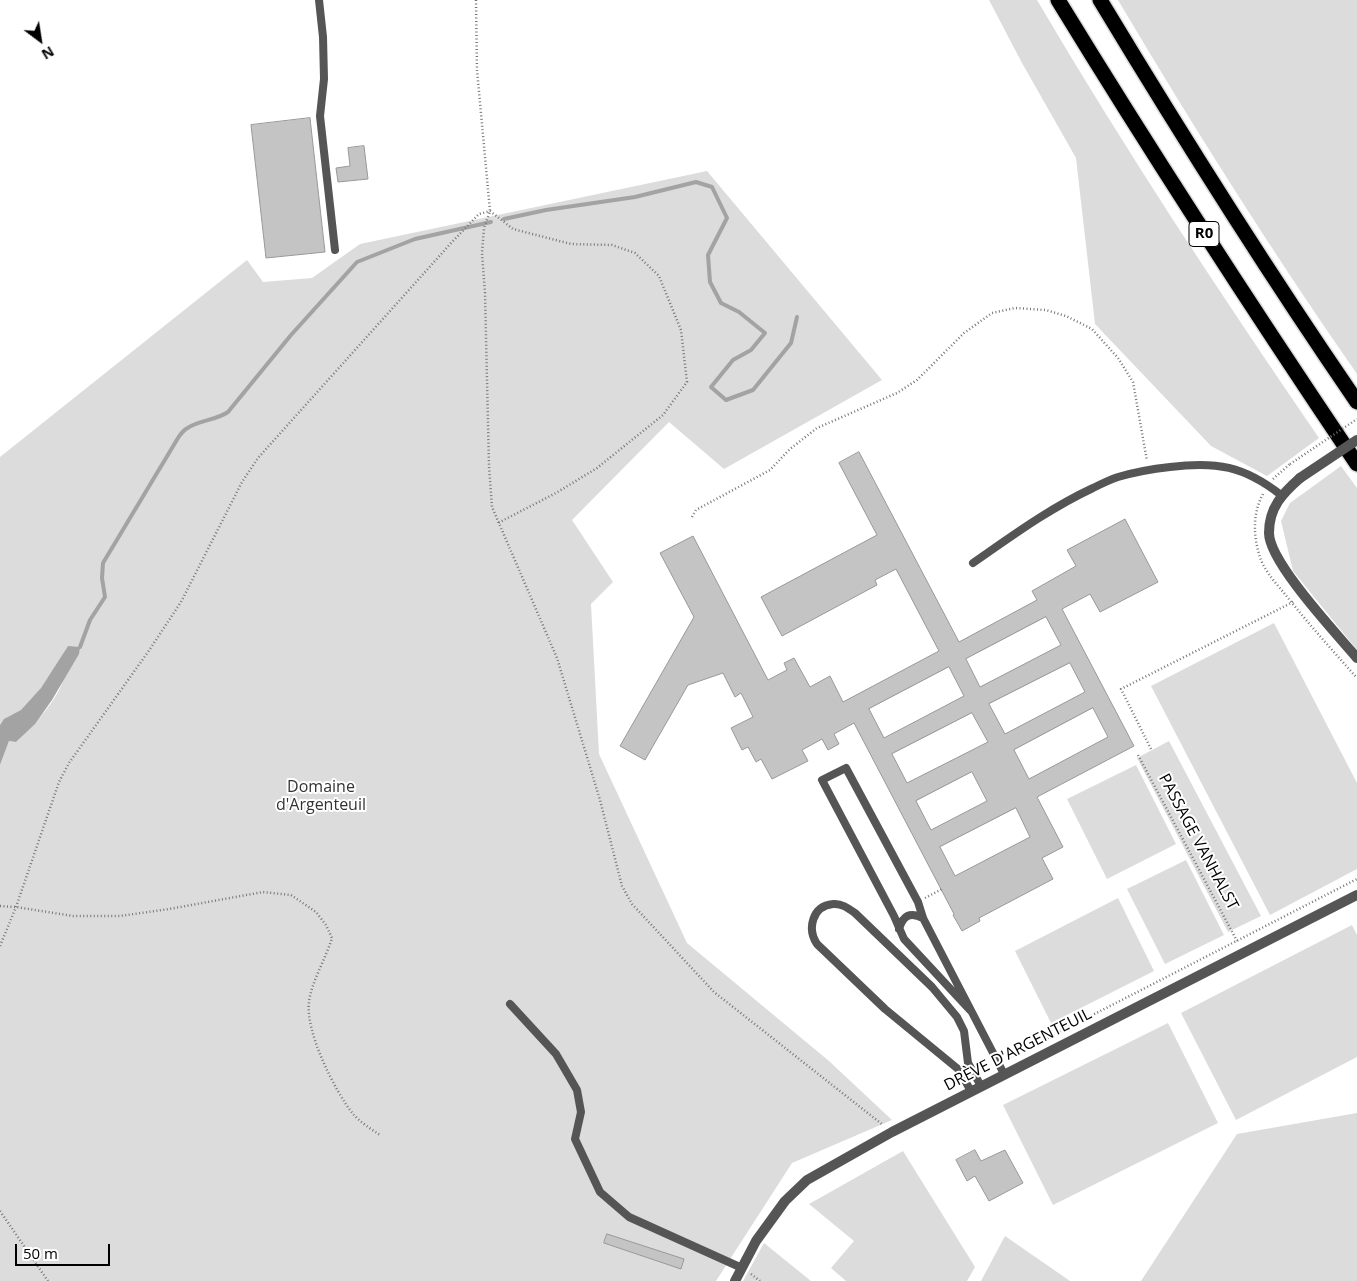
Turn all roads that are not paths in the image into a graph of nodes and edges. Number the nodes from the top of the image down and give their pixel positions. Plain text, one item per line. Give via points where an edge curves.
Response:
1 (318, 0) edge
2 (1058, 0) edge
3 (1100, 0) edge
4 (335, 250) dead end
5 (1357, 402) edge
6 (1357, 440) edge
7 (1357, 464) edge
8 (1281, 495) junction
9 (973, 563) dead end
10 (1357, 658) edge
11 (1357, 894) edge
12 (923, 918) junction
13 (899, 930) junction
14 (510, 1004) dead end
15 (970, 1010) junction
16 (1004, 1074) junction
17 (981, 1086) junction
18 (971, 1091) junction
19 (742, 1268) junction
20 (735, 1281) edge

1 - 4 lane via 324,79 320,116
2 - 7 highway, R0 via 1217,254
3 - 5 highway, R0 via 1283,294
6 - 8 street, bridge via 1300,478
8 - 9 lane via 1239,469 1209,464 1148,470 1116,478 1077,496
8 - 10 street via 1272,512 1269,534 1276,554 1286,572
11 - 16 street, DRÈVE D'ARGENTEUIL
12 - 13 lane via 915,914 908,916
12 - 13 lane via 918,902 846,768 822,780
12 - 15 lane
13 - 15 lane
14 - 19 lane via 556,1054 578,1090 581,1112 575,1139 600,1192 629,1217
15 - 16 lane
16 - 17 street, DRÈVE D'ARGENTEUIL
17 - 18 street, DRÈVE D'ARGENTEUIL
17 - 18 lane via 968,1064 964,1031 957,1017 932,987 855,913 843,905 832,904 821,909 814,916 812,925 817,944 885,1009 958,1069
18 - 19 street, DRÈVE D'ARGENTEUIL via 807,1180 785,1201 756,1241
19 - 20 street, DRÈVE D'ARGENTEUIL

